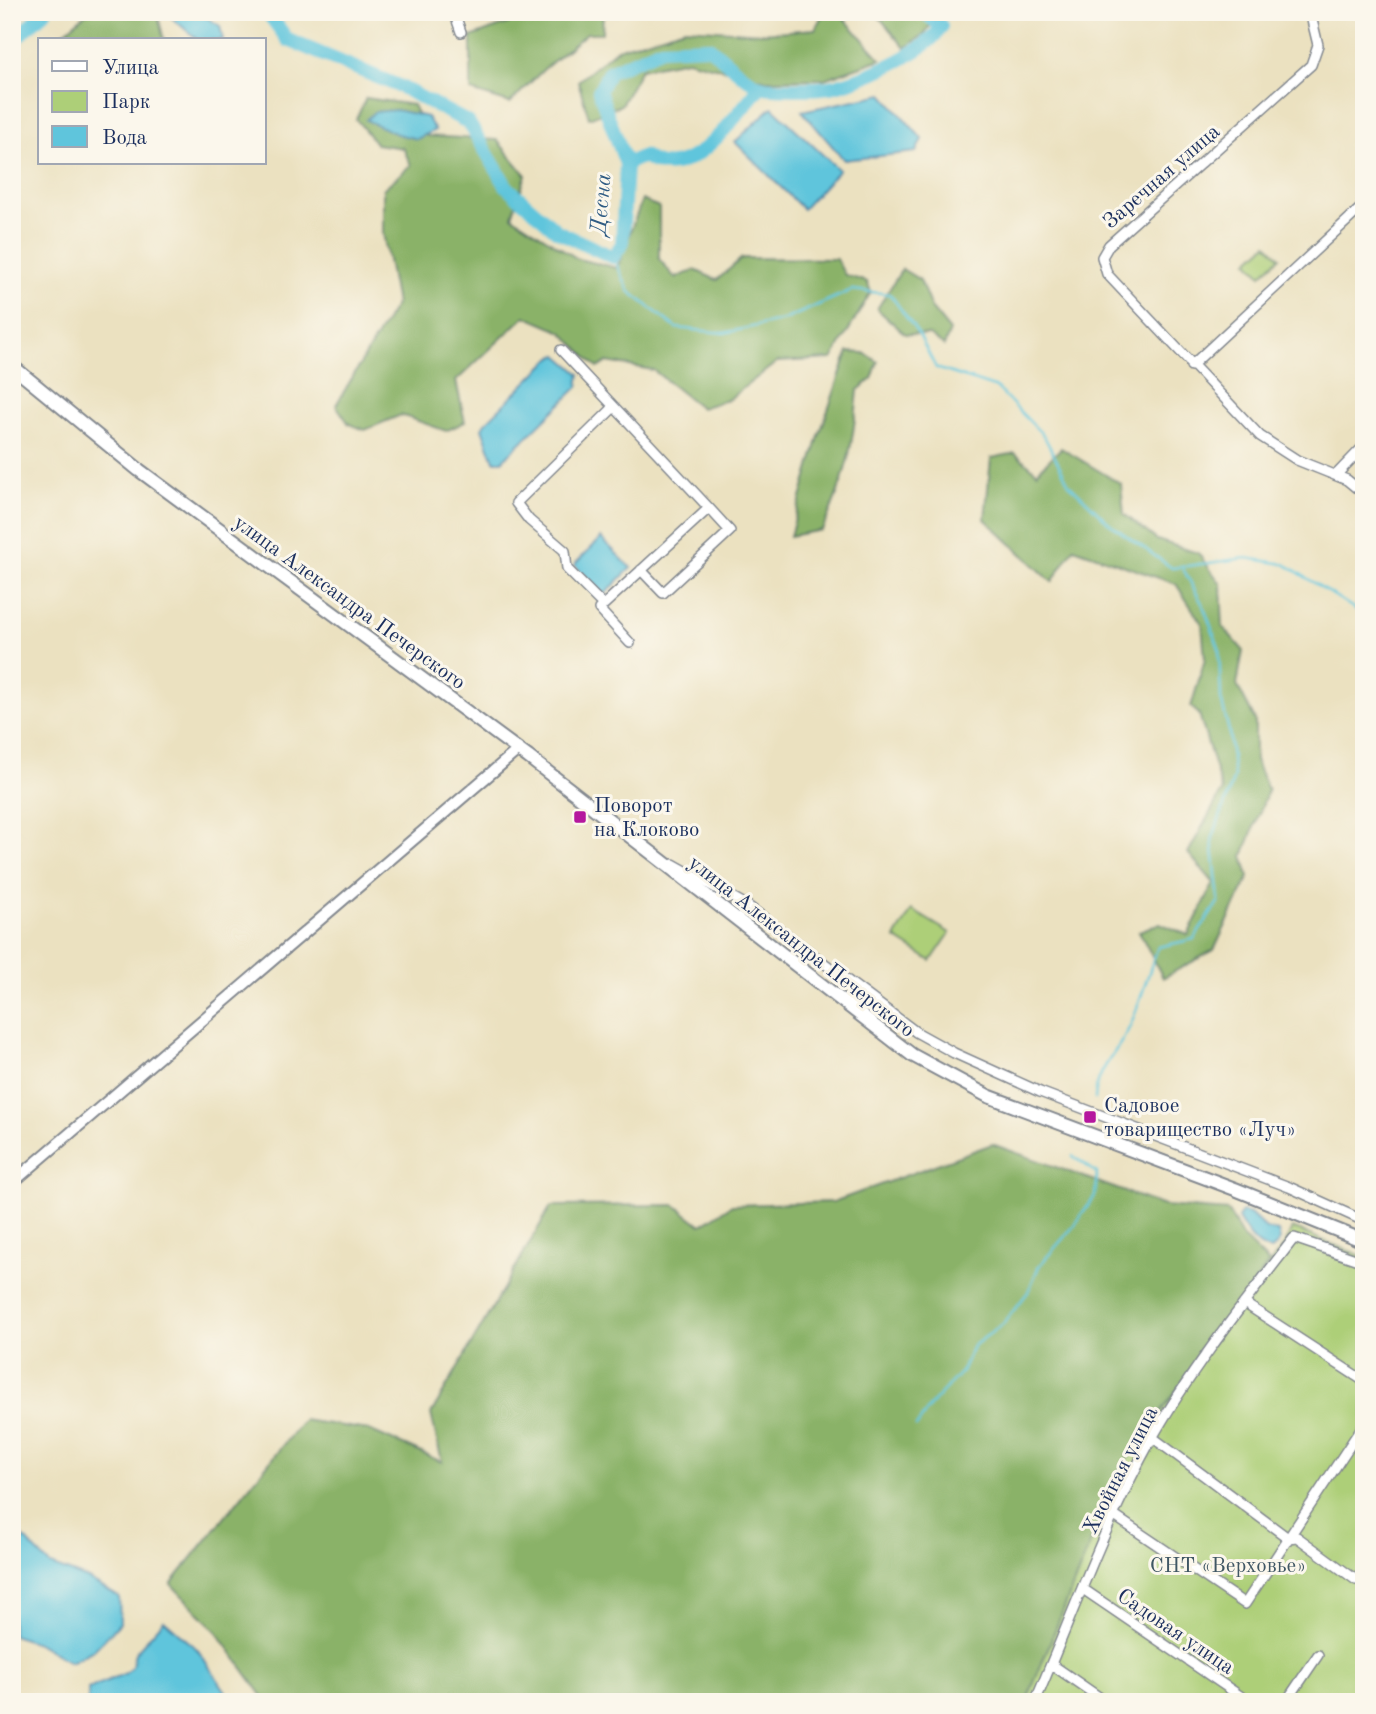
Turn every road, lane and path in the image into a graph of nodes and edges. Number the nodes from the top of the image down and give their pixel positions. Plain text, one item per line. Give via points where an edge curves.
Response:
1 (454, 12) edge
2 (1310, 12) edge
3 (461, 32) dead end
4 (1364, 205) edge
5 (561, 350) dead end
6 (12, 366) edge
7 (1191, 366) junction
8 (614, 407) junction
9 (1364, 446) edge
10 (1336, 475) junction
11 (1364, 494) edge
12 (709, 508) junction
13 (641, 570) junction
14 (603, 605) junction
15 (630, 643) dead end
16 (518, 750) junction
17 (641, 845) junction
18 (12, 1183) edge
19 (1364, 1221) edge
20 (1364, 1241) edge
21 (1364, 1262) edge
22 (1244, 1303) junction
23 (1364, 1381) edge
24 (1364, 1424) edge
25 (1152, 1437) junction
26 (1113, 1515) junction
27 (1288, 1538) junction
28 (1356, 1580) dead end
29 (1083, 1589) junction
30 (1318, 1655) dead end
31 (1051, 1664) junction
32 (1035, 1702) edge
33 (1106, 1702) edge
34 (1249, 1702) edge
35 (1286, 1702) edge

1 - 3 street
2 - 7 street, Заречная улица via 1318,45 1311,65 1109,245 1102,257 1107,274
4 - 7 street
5 - 8 street
6 - 16 main road, улица Александра Печерского via 139,470
7 - 10 street, Заречная улица via 1260,436 1297,460
8 - 12 street
8 - 14 street via 516,503 565,551 567,569
9 - 10 street
10 - 11 street, Заречная улица
12 - 13 street
12 - 13 street via 730,531 663,593
13 - 14 street
14 - 15 street via 599,609
16 - 17 main road, улица Александра Печерского
16 - 18 street
17 - 19 street via 747,906 916,1032 954,1053
17 - 20 main road, улица Александра Печерского via 870,1026 948,1076
21 - 22 street, Хвойная улица via 1294,1238
22 - 23 street
22 - 25 street, Хвойная улица
24 - 27 street
25 - 26 street, Хвойная улица
25 - 27 street
26 - 27 street via 1245,1604
26 - 29 street, Хвойная улица
27 - 28 street via 1297,1537
29 - 31 street, Хвойная улица
29 - 34 street, Садовая улица
30 - 35 street
31 - 32 street, Хвойная улица
31 - 33 street

